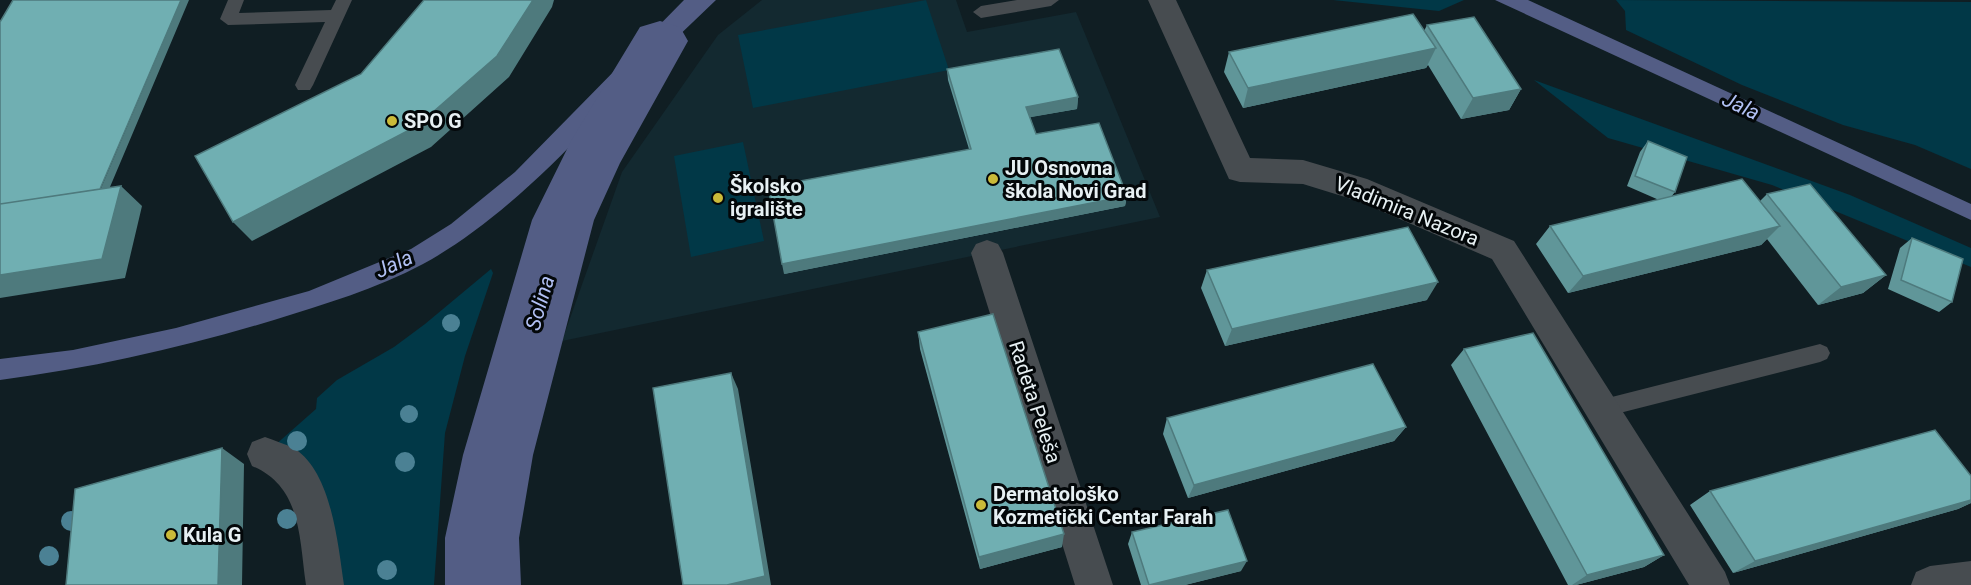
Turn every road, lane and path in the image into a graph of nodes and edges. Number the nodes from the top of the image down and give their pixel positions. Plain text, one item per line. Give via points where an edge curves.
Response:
1 (236, 0) edge
2 (344, 0) edge
3 (1051, 0) edge
4 (1162, 0) edge
5 (981, 12) dead end
6 (336, 16) junction
7 (304, 85) dead end
8 (987, 253) dead end
9 (1820, 352) dead end
10 (1600, 409) junction
11 (265, 454) dead end
12 (1971, 580) edge
13 (326, 585) edge
14 (1094, 585) edge
15 (1711, 585) edge
16 (1930, 585) edge

1 - 6 lane via 228,19
2 - 6 lane
3 - 5 lane
4 - 10 street, Vladimira Nazora via 1240,170 1303,172 1367,191 1503,250
6 - 7 lane
8 - 14 street, Radeta Peleša
9 - 10 lane
10 - 15 street, Vladimira Nazora
11 - 13 street via 298,474 315,518
12 - 16 street

